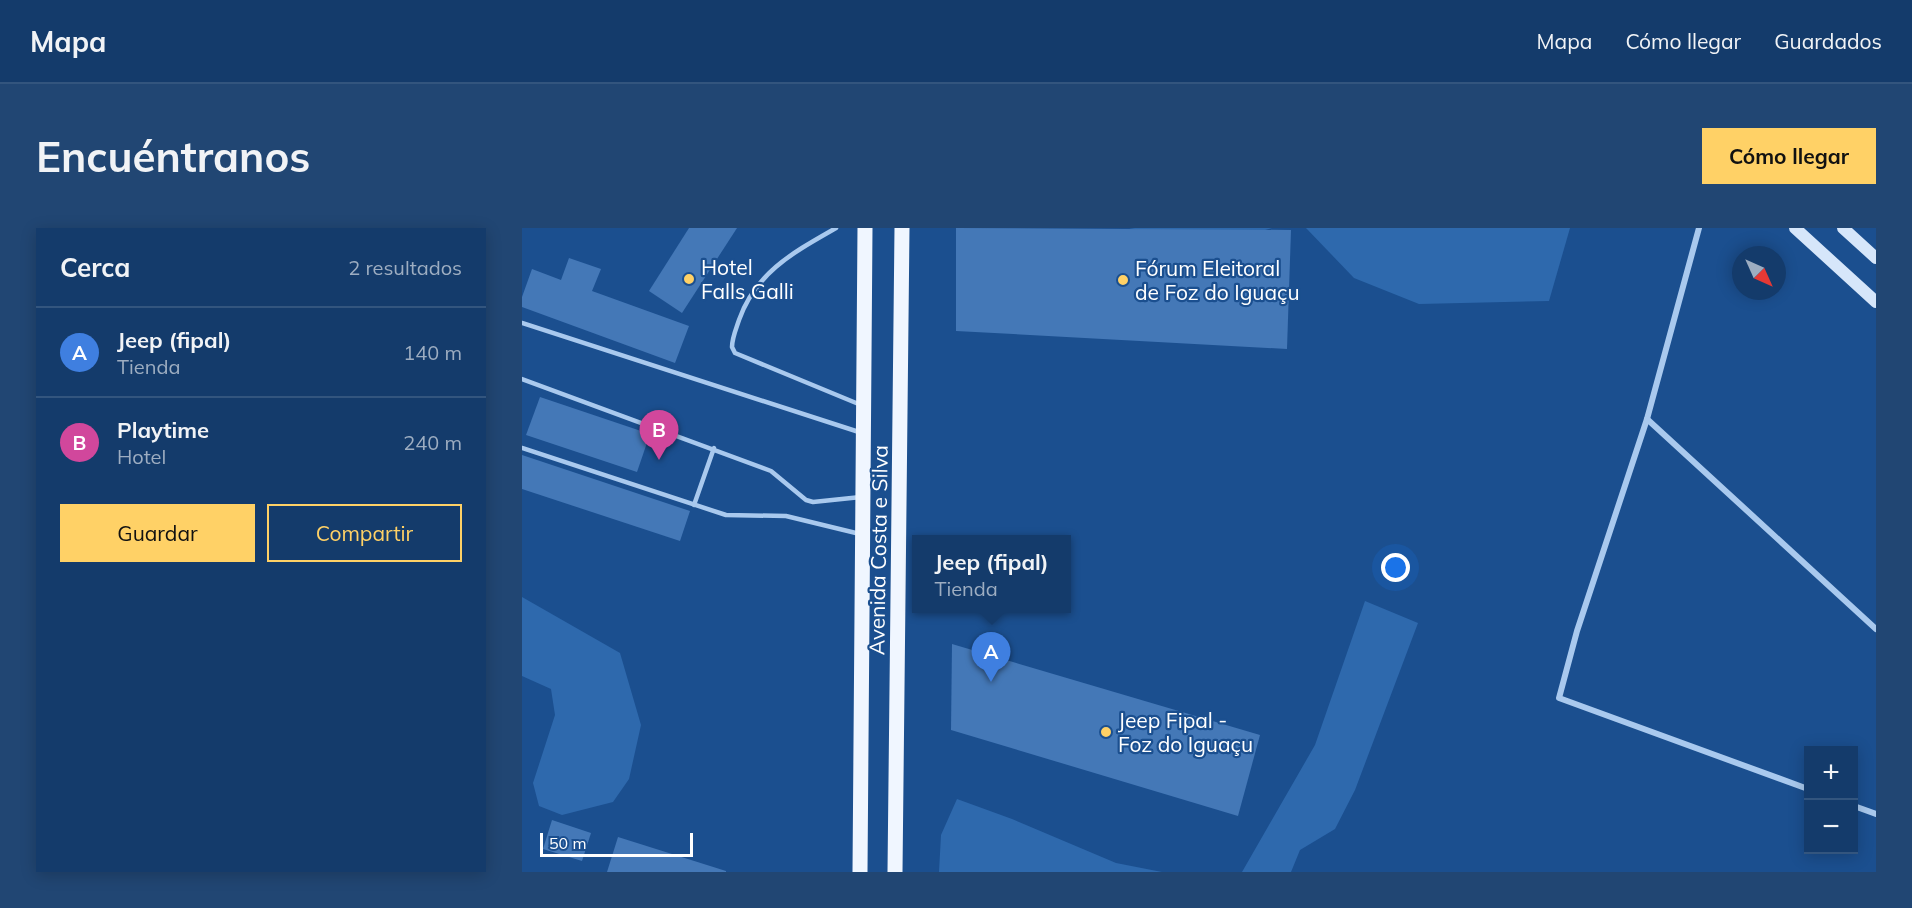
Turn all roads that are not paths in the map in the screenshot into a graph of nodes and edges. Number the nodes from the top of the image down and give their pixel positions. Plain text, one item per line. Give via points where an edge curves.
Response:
1 (836, 228) edge
2 (865, 228) edge
3 (902, 228) edge
4 (1699, 228) edge
5 (1795, 228) edge
6 (1843, 228) edge
7 (1876, 258) edge
8 (1876, 302) edge
9 (522, 323) edge
10 (522, 379) edge
11 (865, 406) junction
12 (1647, 419) junction
13 (864, 434) junction
14 (522, 448) edge
15 (714, 448) junction
16 (863, 497) junction
17 (694, 505) junction
18 (862, 535) junction
19 (1876, 629) edge
20 (1804, 787) edge
21 (1858, 807) edge
22 (1876, 814) edge
23 (860, 872) edge
24 (895, 872) edge

1 - 11 lane via 792,252 760,280 745,302 732,347 735,353
2 - 11 main road, Avenida Costa e Silva
3 - 24 main road, Avenida Costa e Silva
4 - 12 street
5 - 8 main road
6 - 7 main road
9 - 13 lane
10 - 15 lane
11 - 13 main road, Avenida Costa e Silva
12 - 19 street
12 - 20 street via 1559,698
13 - 16 main road, Avenida Costa e Silva
14 - 17 lane
15 - 16 lane via 771,471 806,500
15 - 17 lane
16 - 18 main road, Avenida Costa e Silva
17 - 18 lane via 739,516 786,516
18 - 23 main road, Avenida Costa e Silva
21 - 22 street

